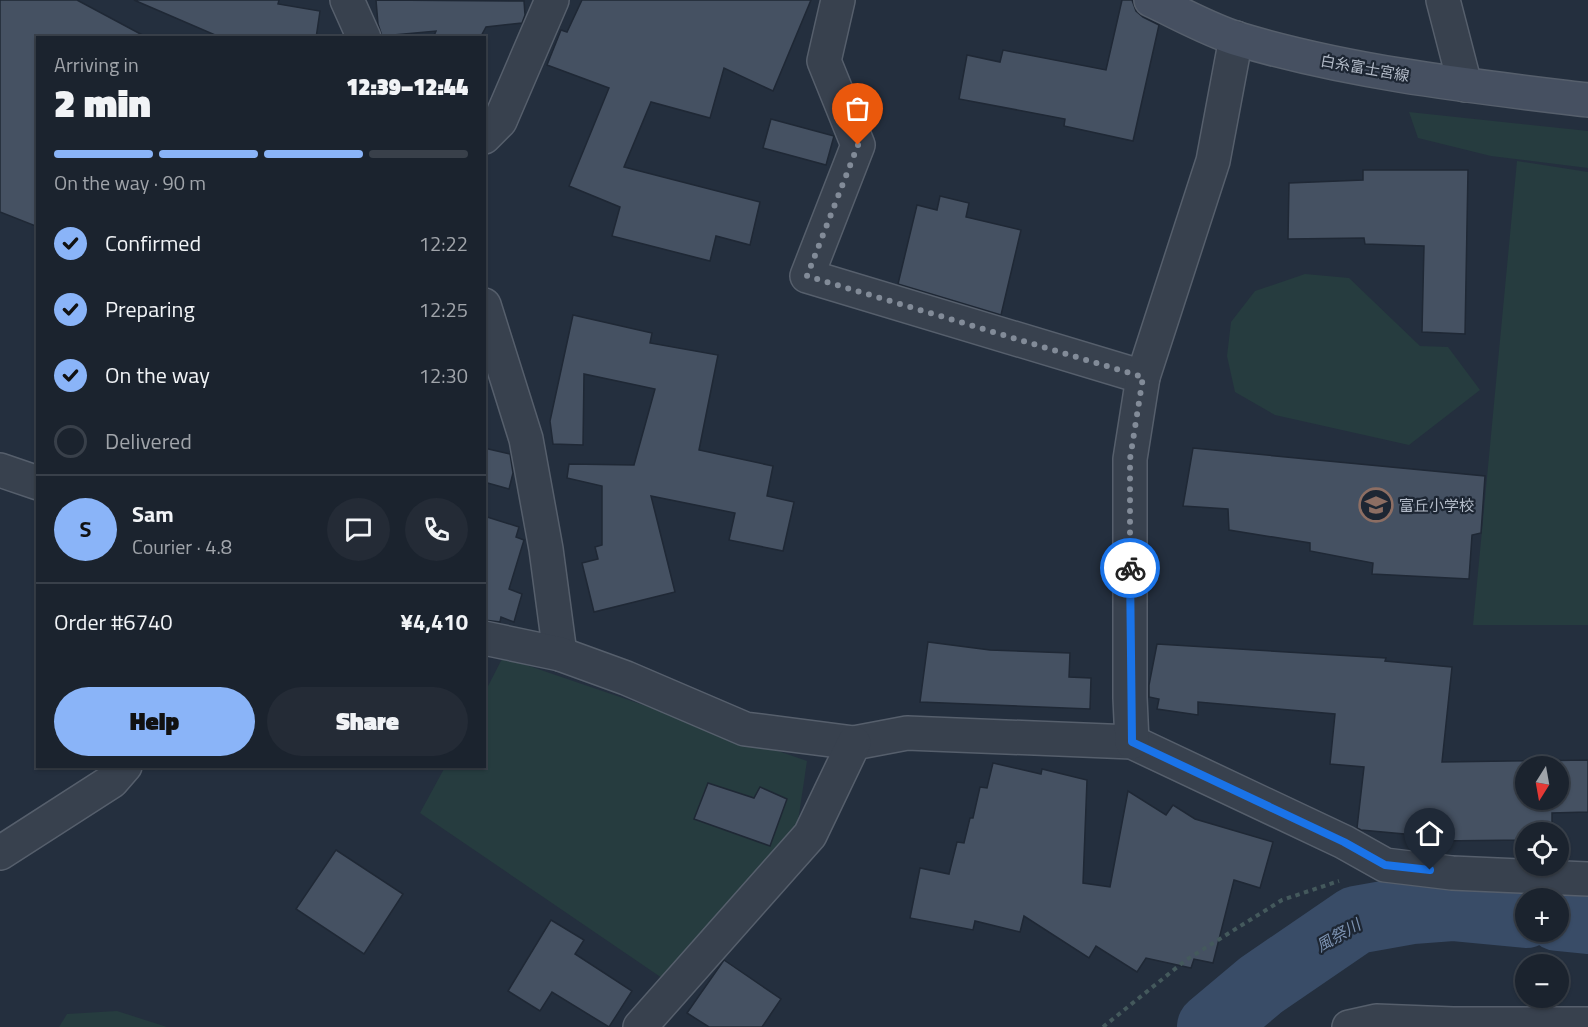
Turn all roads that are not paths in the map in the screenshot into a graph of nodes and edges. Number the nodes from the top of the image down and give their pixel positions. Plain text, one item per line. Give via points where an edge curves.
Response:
1 (347, 0) edge
2 (552, 0) edge
3 (838, 0) edge
4 (1151, 0) edge
5 (1443, 0) edge
6 (363, 36) edge
7 (1236, 38) junction
8 (1465, 85) junction
9 (1588, 100) edge
10 (486, 135) edge
11 (486, 311) edge
12 (1143, 377) junction
13 (0, 470) edge
14 (36, 482) edge
15 (486, 638) edge
16 (560, 654) junction
17 (1132, 742) junction
18 (854, 743) junction
19 (123, 768) edge
20 (0, 853) edge
21 (1588, 879) edge
22 (1588, 1024) edge
23 (640, 1027) edge
24 (1348, 1027) edge

1 - 6 street
2 - 10 street via 500,121
3 - 12 street via 824,61 858,145 807,276
4 - 7 main road, 白糸富士宮線
5 - 8 street
7 - 8 main road, 白糸富士宮線 via 1300,56
7 - 12 street via 1213,161
8 - 9 main road, 白糸富士宮線
11 - 16 street via 526,439
12 - 17 street via 1130,459
13 - 14 street
15 - 16 street
16 - 18 street via 745,729
17 - 18 street via 907,733
17 - 21 street via 1385,865 1452,873
18 - 23 street via 810,835
19 - 20 street via 112,781
22 - 24 street via 1376,1021

